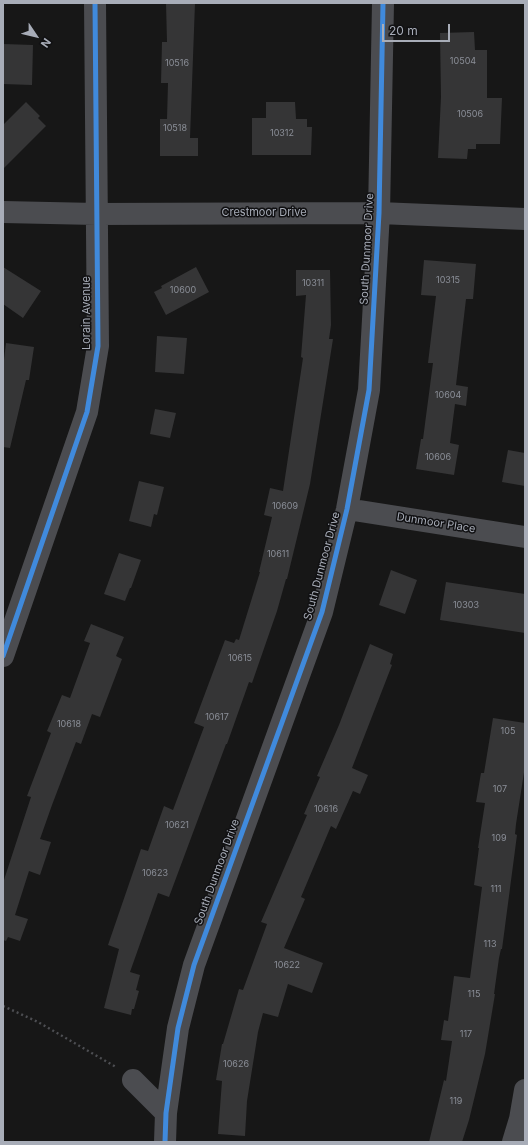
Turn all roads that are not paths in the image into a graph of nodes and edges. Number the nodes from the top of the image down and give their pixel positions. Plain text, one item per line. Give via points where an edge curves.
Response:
1 (94, 3) edge
2 (383, 3) edge
3 (3, 212) edge
4 (379, 213) junction
5 (96, 214) junction
6 (525, 219) edge
7 (347, 509) junction
8 (525, 537) edge
9 (3, 656) edge
10 (133, 1080) road end
11 (525, 1090) edge
12 (166, 1113) junction
13 (164, 1142) edge
14 (513, 1142) edge

1 - 5 street, Lorain Avenue
2 - 4 street, South Dunmoor Drive
3 - 5 street, Crestmoor Drive
4 - 5 street, Crestmoor Drive
4 - 6 street, Crestmoor Drive
4 - 7 street, South Dunmoor Drive via 369,390
5 - 9 street, Lorain Avenue via 98,346 87,412
7 - 8 street, Dunmoor Place
7 - 12 street, South Dunmoor Drive via 322,612 194,965 178,1028
10 - 12 street
11 - 14 street
12 - 13 street, South Dunmoor Drive

